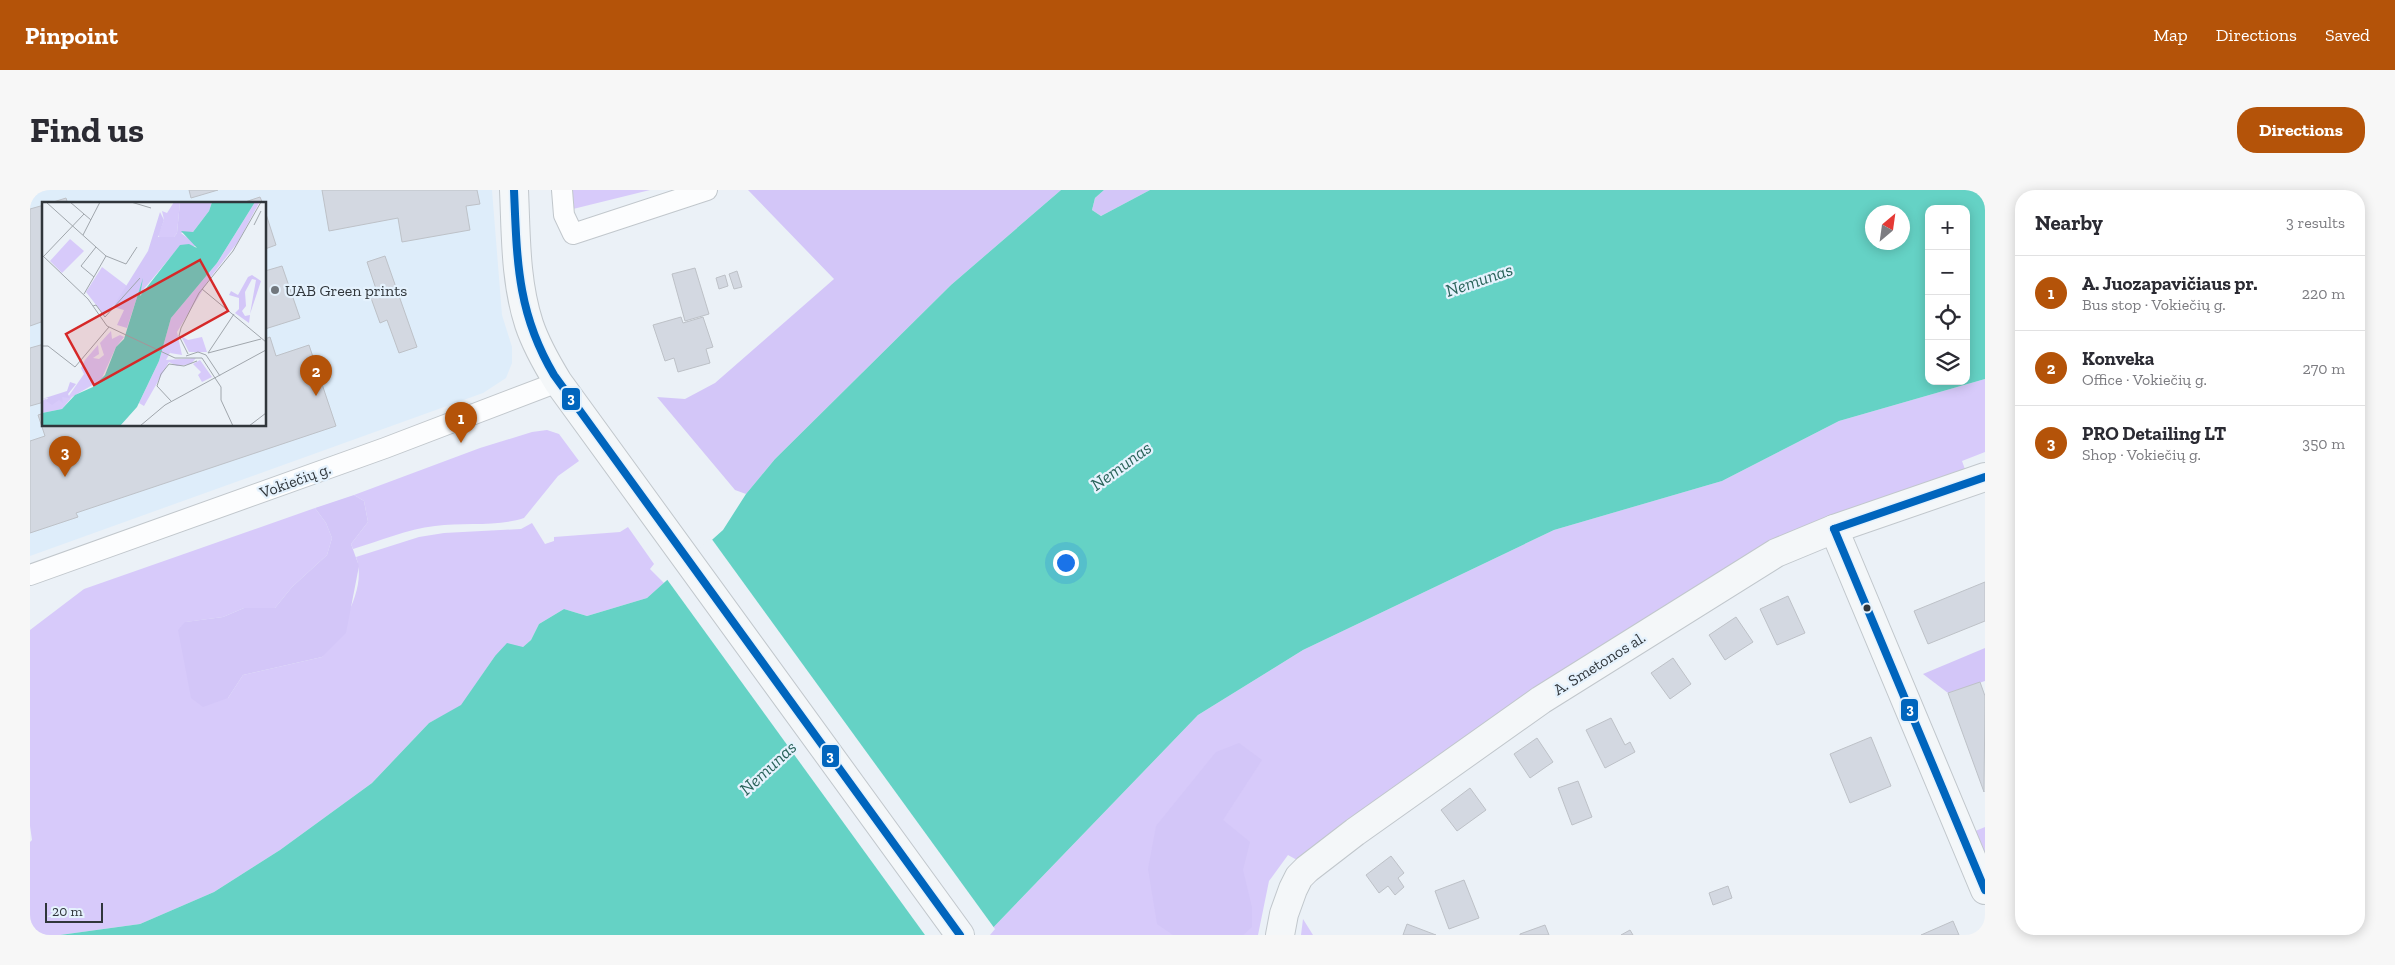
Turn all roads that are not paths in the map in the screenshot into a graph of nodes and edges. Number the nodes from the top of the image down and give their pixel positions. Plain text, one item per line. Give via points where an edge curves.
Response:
1 (514, 190) edge
2 (562, 190) edge
3 (707, 190) edge
4 (558, 382) junction
5 (1985, 478) edge
6 (1834, 529) junction
7 (30, 575) edge
8 (1985, 890) edge
9 (960, 935) edge
10 (1280, 935) edge

1 - 4 street via 522,293 529,324
2 - 3 street via 564,215 574,234
4 - 7 street, Vokiečių g. via 385,448
4 - 9 street
5 - 6 street, A. Smetonos al.
6 - 8 street
6 - 10 street, A. Smetonos al. via 1776,552 1541,700 1355,832 1299,877 1287,904

